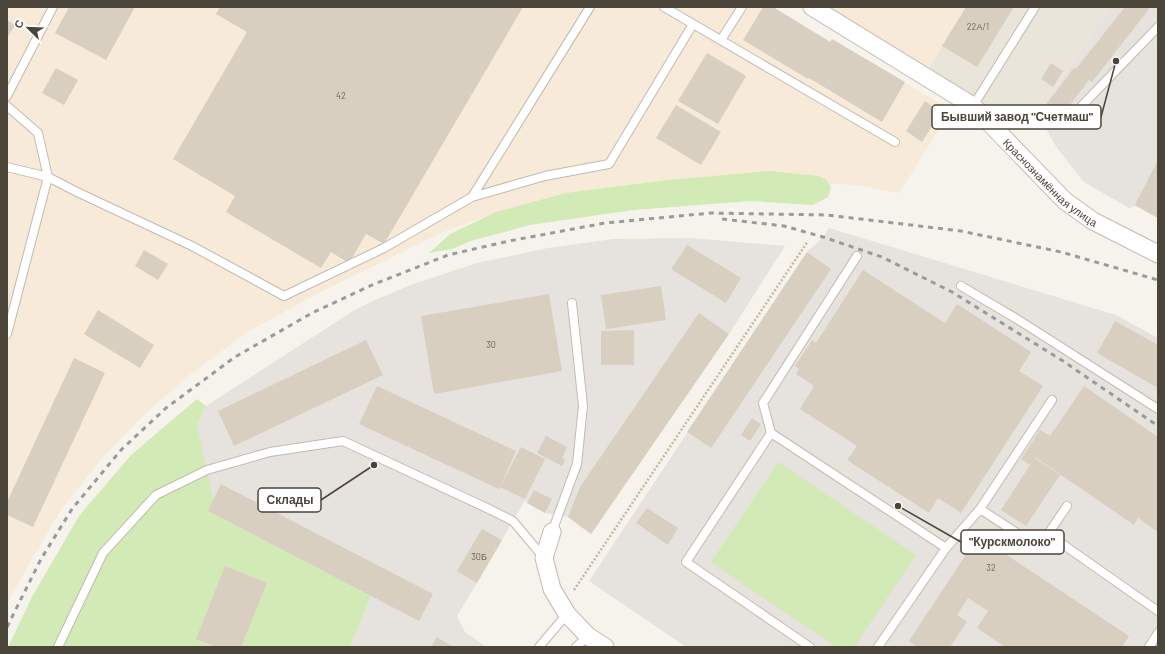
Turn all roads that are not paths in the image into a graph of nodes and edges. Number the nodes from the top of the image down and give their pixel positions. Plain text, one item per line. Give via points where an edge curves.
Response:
1 (53, 7) edge
2 (590, 7) edge
3 (664, 7) edge
4 (742, 7) edge
5 (812, 7) edge
6 (1035, 7) edge
7 (693, 24) junction
8 (1158, 28) edge
9 (721, 40) junction
10 (7, 96) edge
11 (7, 106) edge
12 (973, 106) junction
13 (1070, 118) dead end
14 (895, 142) dead end
15 (7, 167) edge
16 (48, 177) junction
17 (472, 197) junction
18 (1158, 254) edge
19 (857, 256) dead end
20 (961, 286) dead end
21 (572, 303) dead end
22 (7, 334) edge
23 (1052, 400) dead end
24 (1158, 408) edge
25 (771, 433) junction
26 (1067, 506) dead end
27 (980, 509) junction
28 (552, 532) joint
29 (1048, 534) junction
30 (946, 548) junction
31 (544, 558) junction
32 (565, 610) junction
33 (1158, 611) edge
34 (1157, 638) edge
35 (582, 641) edge
36 (58, 647) edge
37 (539, 647) edge
38 (605, 647) edge
39 (810, 647) edge
40 (878, 647) edge
41 (1149, 647) edge

1 - 10 lane
2 - 17 lane
3 - 7 lane
4 - 9 lane
5 - 12 street, Краснознамённая улица
6 - 12 lane
7 - 9 lane
7 - 17 lane via 609,164 545,176
8 - 13 lane
9 - 14 lane
11 - 16 lane via 38,133
12 - 18 street, Краснознамённая улица via 1065,201 1093,220
15 - 16 lane
16 - 17 lane via 192,246 284,296 384,248
16 - 22 lane
19 - 25 lane via 763,403
20 - 24 lane
21 - 28 lane via 583,406 577,464
23 - 27 lane
25 - 30 lane
25 - 39 lane via 686,562
26 - 29 lane
27 - 29 lane via 1023,537
27 - 30 lane
28 - 31 street
29 - 33 lane
30 - 40 lane
31 - 32 street via 552,589
31 - 36 lane via 513,521 343,441 270,452 207,470 156,495 103,553
32 - 35 street
32 - 37 lane
34 - 41 lane
35 - 38 street

